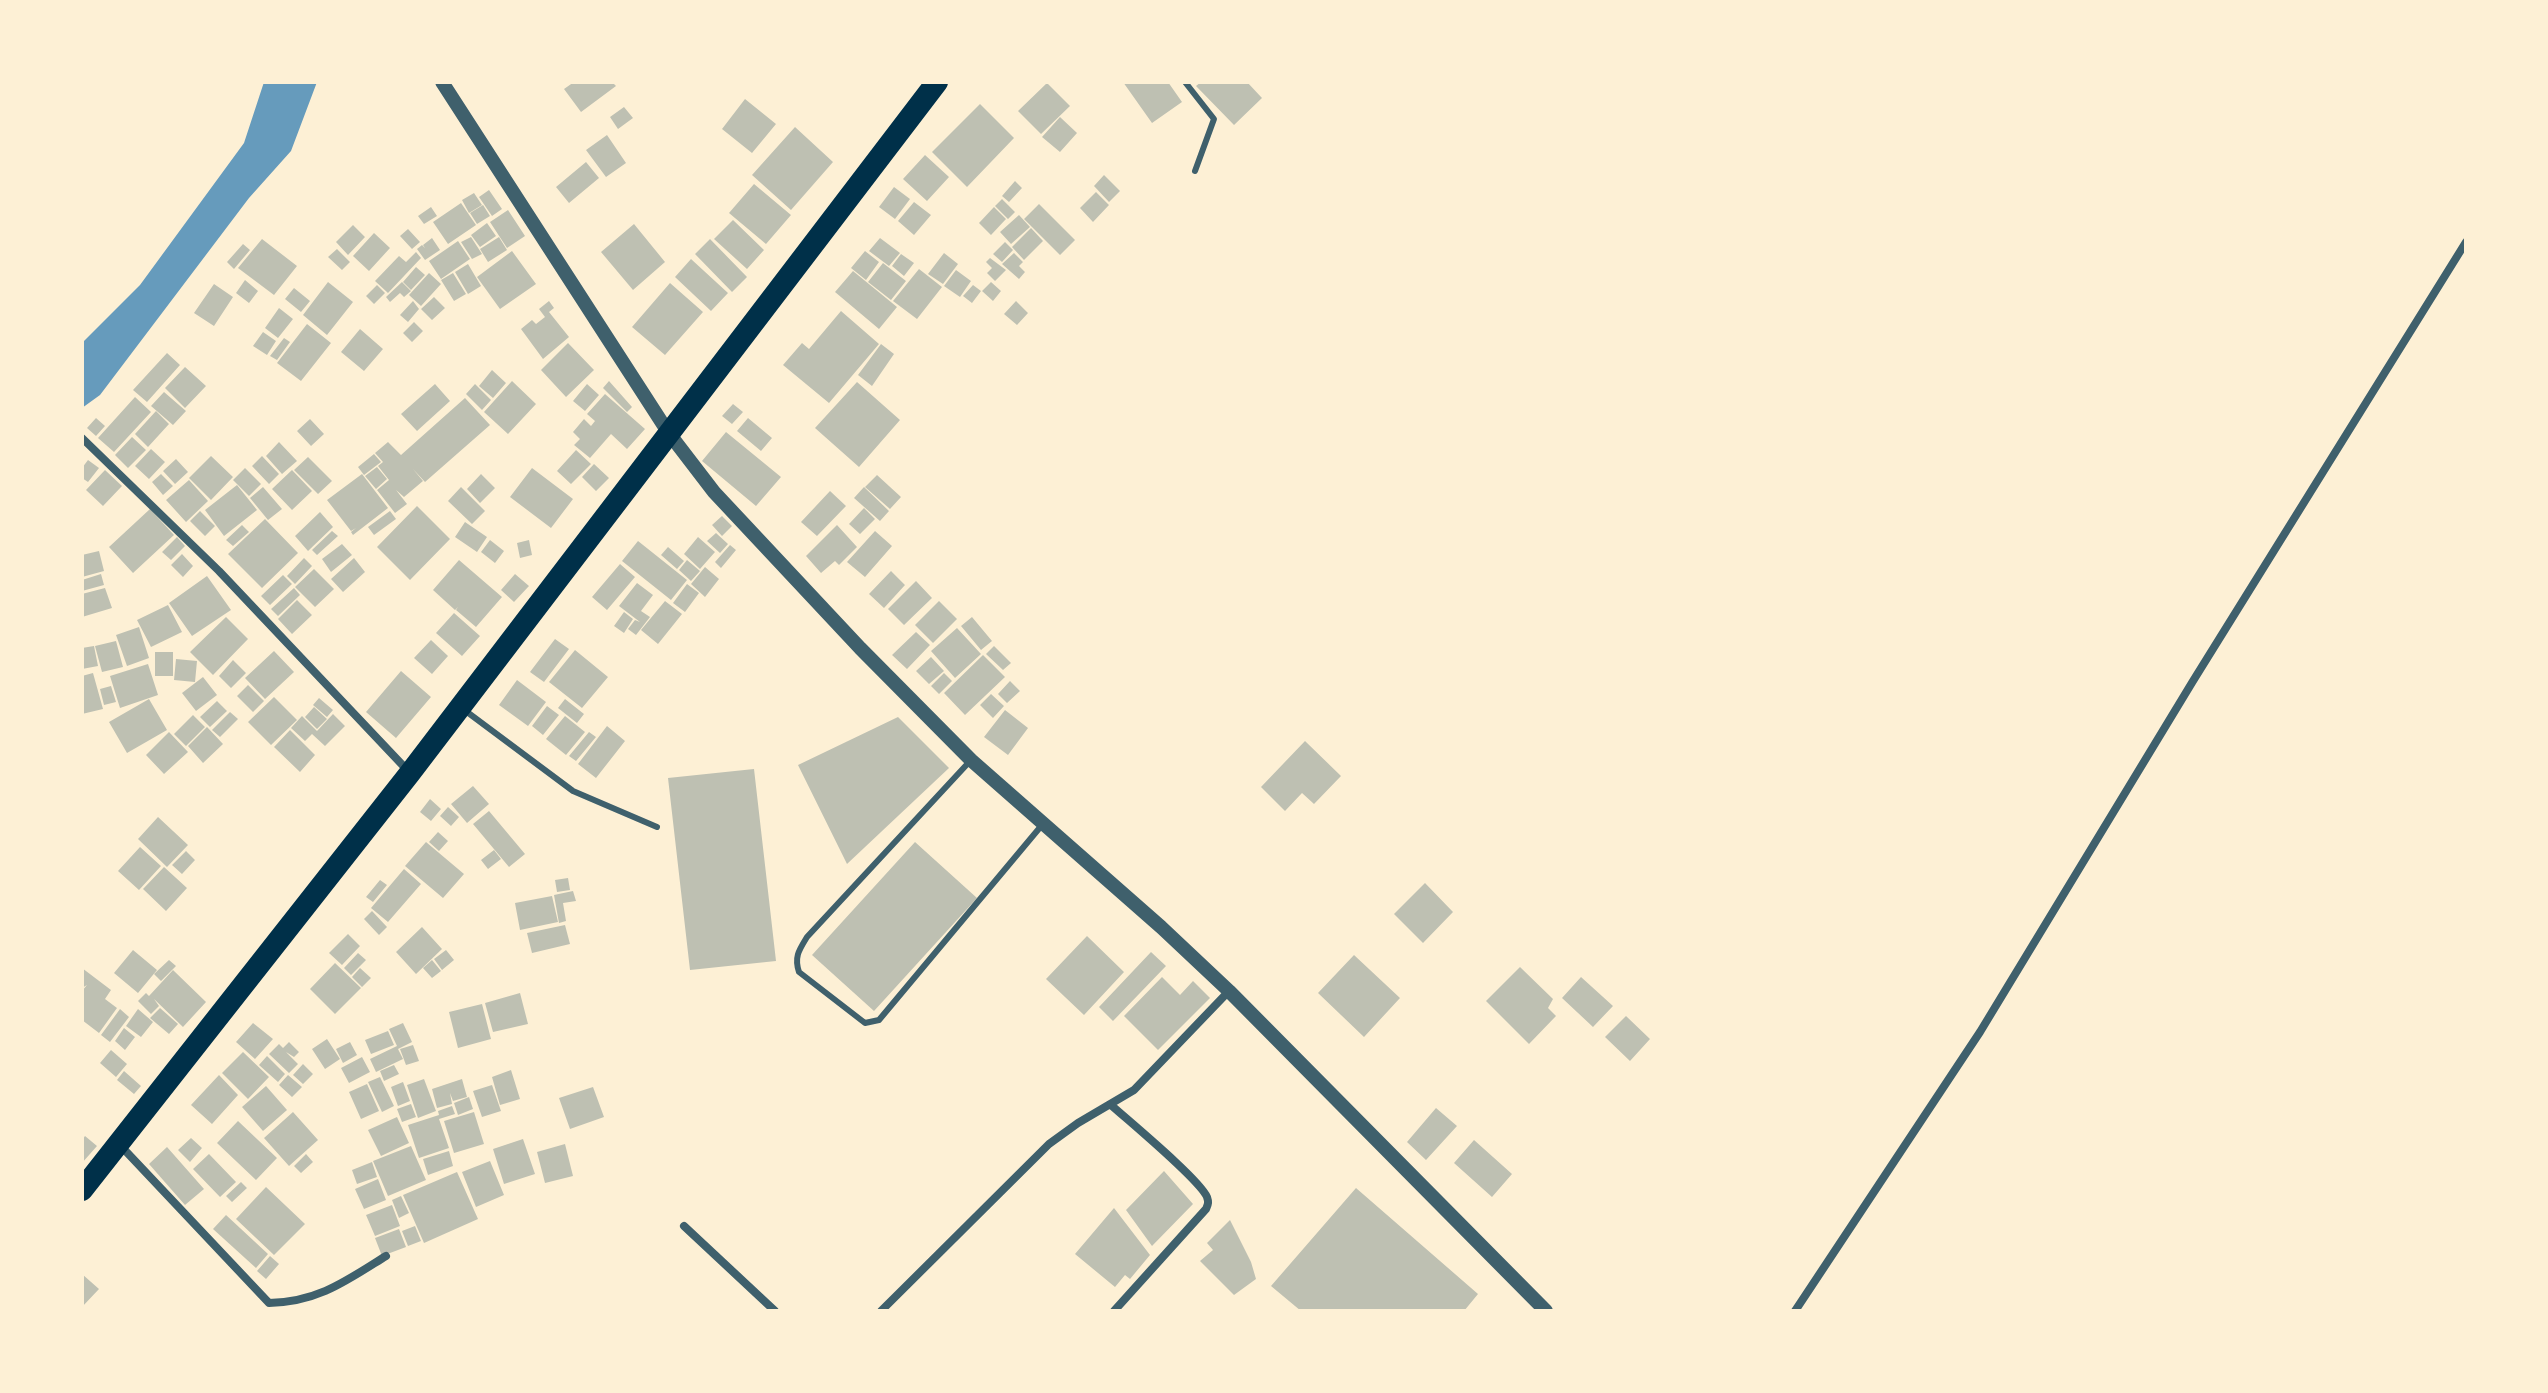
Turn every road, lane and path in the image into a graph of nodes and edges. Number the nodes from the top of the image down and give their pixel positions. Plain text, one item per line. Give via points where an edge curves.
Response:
1 (442, 82) edge
2 (937, 82) edge
3 (1185, 82) edge
4 (1195, 171) dead end
5 (2466, 242) edge
6 (668, 432) junction
7 (82, 438) edge
8 (461, 707) junction
9 (971, 760) junction
10 (410, 773) junction
11 (1043, 823) junction
12 (657, 827) dead end
13 (1229, 991) junction
14 (1111, 1105) junction
15 (118, 1143) junction
16 (82, 1190) edge
17 (684, 1226) dead end
18 (386, 1256) dead end
19 (269, 1303) junction
20 (261, 1311) edge
21 (775, 1311) edge
22 (881, 1311) edge
23 (1114, 1311) edge
24 (1546, 1311) edge
25 (1795, 1311) edge

1 - 6 street
2 - 6 highway
3 - 4 lane via 1214,119
5 - 25 street via 1980,1032
6 - 8 highway
6 - 9 street via 781,565
7 - 10 street via 219,571
8 - 10 highway
8 - 12 lane via 573,791
9 - 11 street
9 - 11 lane via 807,937 797,953 799,972 865,1023 879,1020
10 - 15 highway
11 - 13 street
13 - 14 street via 1134,1090
13 - 24 street
14 - 22 street via 1049,1144
14 - 23 street via 1193,1180 1208,1202
15 - 16 highway
15 - 19 street
17 - 21 street
18 - 19 street via 322,1293
19 - 20 lane

